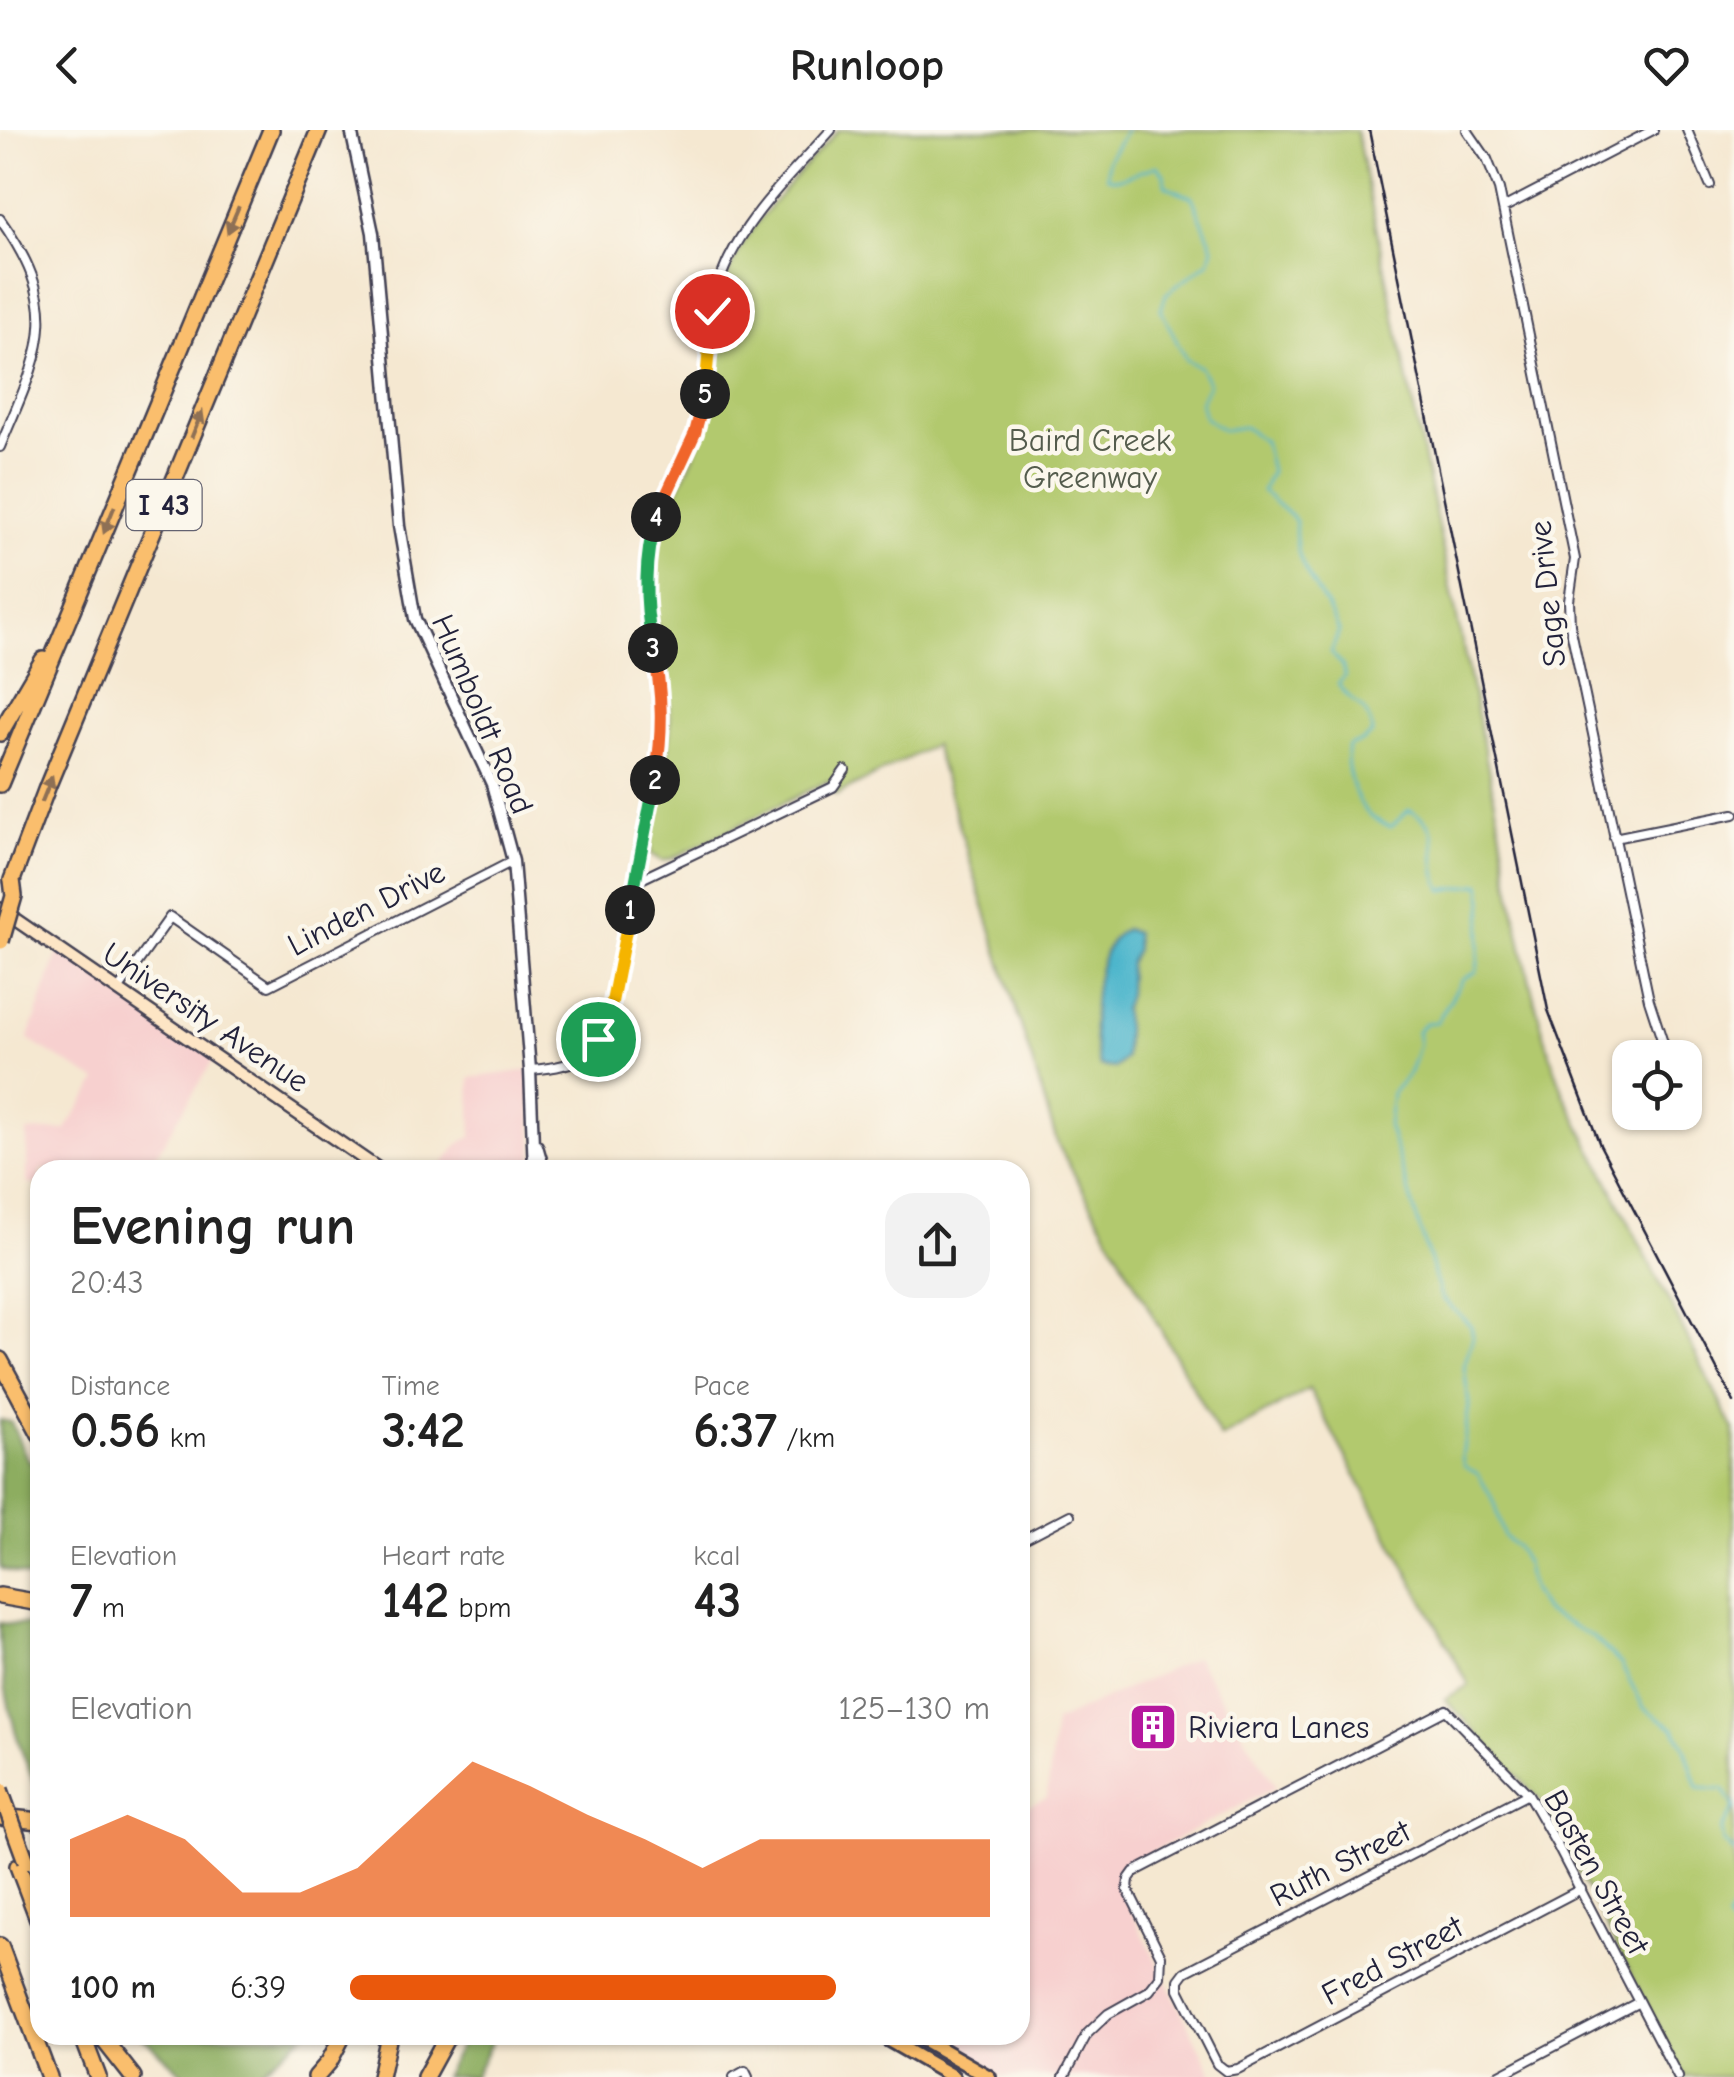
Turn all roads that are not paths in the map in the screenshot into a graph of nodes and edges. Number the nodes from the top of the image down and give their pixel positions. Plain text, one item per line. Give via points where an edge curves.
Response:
1 (270, 130) edge
2 (319, 130) edge
3 (831, 130) edge
4 (1467, 130) edge
5 (1654, 130) edge
6 (1687, 130) edge
7 (352, 133) edge
8 (1710, 186) dead end
9 (1503, 208) junction
10 (0, 218) edge
11 (0, 446) edge
12 (63, 633) junction
13 (0, 734) edge
14 (845, 770) dead end
15 (0, 784) edge
16 (1734, 814) edge
17 (1614, 838) junction
18 (513, 861) junction
19 (12, 880) junction
20 (636, 882) junction
21 (0, 909) edge
22 (0, 918) edge
23 (1, 943) edge
24 (118, 990) junction
25 (1662, 1040) edge
26 (530, 1070) junction
27 (535, 1140) junction
28 (365, 1160) edge
29 (534, 1160) edge
30 (541, 1160) edge
31 (0, 1360) edge
32 (30, 1416) edge
33 (1070, 1515) dead end
34 (1030, 1536) edge
35 (0, 1596) edge
36 (30, 1601) edge
37 (0, 1606) edge
38 (30, 1611) edge
39 (0, 1789) edge
40 (1528, 1794) junction
41 (0, 1816) edge
42 (30, 1820) edge
43 (0, 1826) edge
44 (30, 1829) edge
45 (22, 1863) junction
46 (30, 1878) edge
47 (30, 1890) edge
48 (1580, 1890) junction
49 (0, 1946) edge
50 (1639, 2002) junction
51 (30, 2026) edge
52 (37, 2045) edge
53 (86, 2045) edge
54 (108, 2045) edge
55 (337, 2045) edge
56 (387, 2045) edge
57 (443, 2045) edge
58 (897, 2045) edge
59 (933, 2045) edge
60 (1226, 2071) joint
61 (747, 2074) edge
62 (49, 2077) edge
63 (98, 2077) edge
64 (133, 2077) edge
65 (316, 2077) edge
66 (380, 2077) edge
67 (425, 2077) edge
68 (734, 2077) edge
69 (953, 2077) edge
70 (989, 2077) edge
71 (1064, 2077) edge
72 (1496, 2077) edge
73 (1678, 2077) edge

1 -> 12 highway, I 43
19 -> 2 highway, I 43
3 - 20 street via 730,253 712,311 702,415 653,529 646,597 662,725
4 - 9 street, Sage Drive via 1495,174
5 - 9 street
6 - 8 street
7 - 18 street, Humboldt Road via 372,233 414,618 492,784
9 - 17 street, Sage Drive via 1575,559 1570,625
10 - 11 street via 34,277 41,328
12 - 13 highway
12 - 15 highway, I 43
14 - 20 street via 833,787
16 - 17 street
17 - 25 street, Sage Drive
18 - 24 street, Linden Drive via 269,986 170,917
18 - 26 street, Humboldt Road
19 - 22 highway, I 43, bridge
19 - 23 highway, bridge
20 - 26 street via 598,1039 577,1062
21 - 24 main road, University Avenue
24 - 28 main road, University Avenue
26 - 27 street, Humboldt Road
27 - 29 street, Humboldt Road
27 - 30 street, Humboldt Road
31 - 32 highway
33 - 34 street
35 - 36 highway
37 - 38 highway
39 - 45 highway, bridge
40 - 48 street, Basten Street
40 - 60 street, Ruth Street via 1190,1969 1179,1980 1182,1998
40 - 71 street, Basten Street via 1446,1710 1134,1872 1128,1890 1161,1956 1160,1979 1086,2034
41 - 42 highway
41 - 45 highway
43 - 44 highway
45 - 46 highway
45 - 47 highway
48 - 50 street, Basten Street
48 - 60 street, Fred Street
49 - 51 highway
50 - 72 street
50 - 73 street, Basten Street
52 - 62 highway
53 - 63 highway
54 - 64 highway
55 - 65 highway
56 - 66 highway
57 - 67 highway
58 - 69 main road
59 - 70 main road
61 - 68 street

